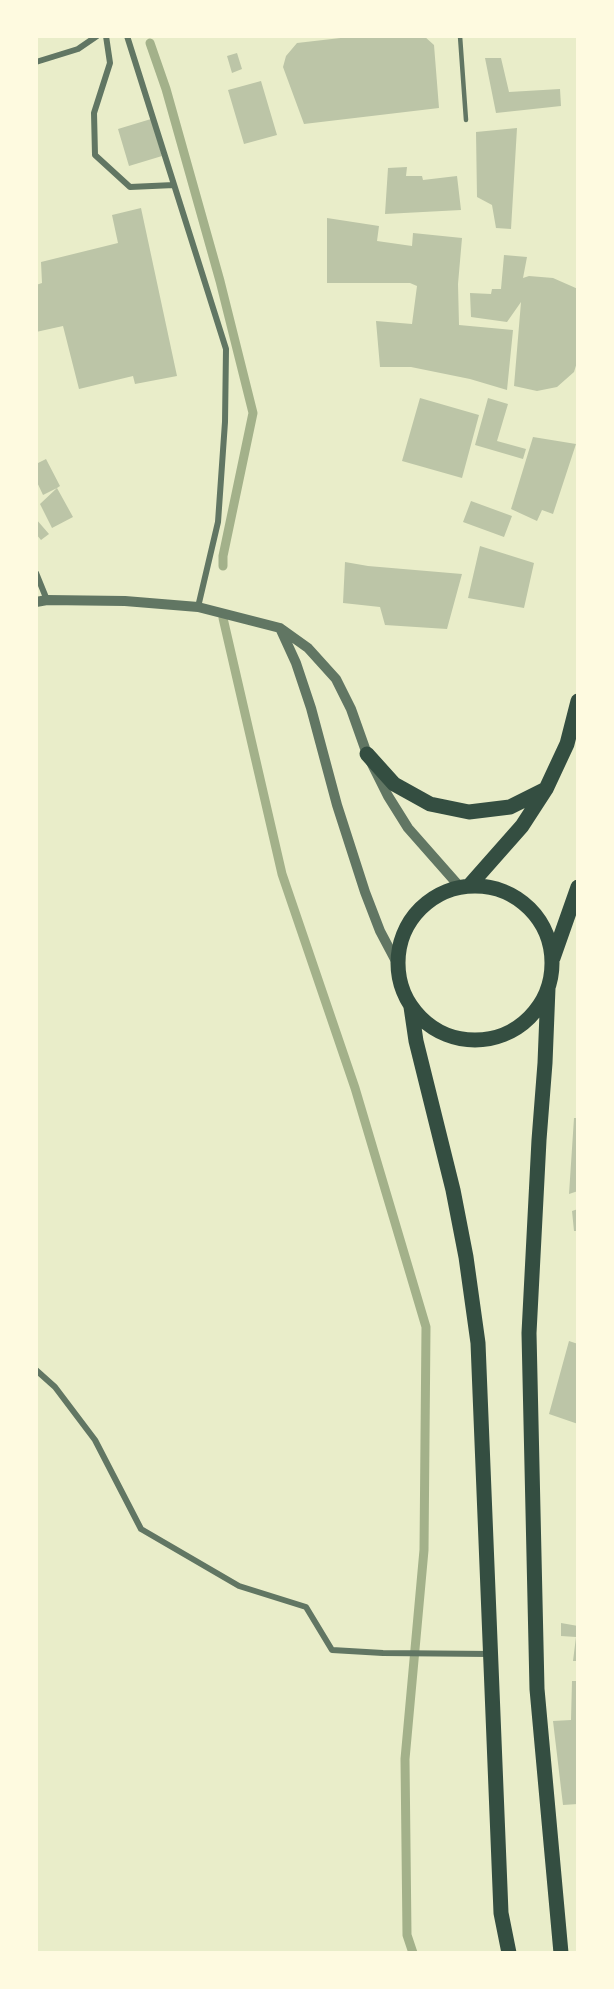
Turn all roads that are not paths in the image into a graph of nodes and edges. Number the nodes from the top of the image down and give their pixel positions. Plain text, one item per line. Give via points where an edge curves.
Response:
1 (97, 36) edge
2 (106, 36) edge
3 (127, 36) edge
4 (460, 36) edge
5 (36, 62) edge
6 (466, 120) dead end
7 (174, 185) junction
8 (36, 573) edge
9 (41, 601) edge
10 (198, 607) junction
11 (280, 628) junction
12 (578, 701) edge
13 (367, 754) junction
14 (546, 789) junction
15 (465, 887) junction
16 (578, 887) edge
17 (552, 961) junction
18 (398, 965) junction
19 (548, 988) junction
20 (411, 1007) junction
21 (36, 1370) edge
22 (492, 1654) junction
23 (509, 1953) edge
24 (561, 1953) edge

1 - 5 street via 78,49
2 - 7 street via 110,63 94,113 95,155 130,187
3 - 7 street
4 - 6 lane
7 - 10 street via 226,349 218,522
8 - 9 street
9 - 10 street via 125,601
10 - 11 street
11 - 13 street via 308,648 336,679
11 - 18 street via 311,708 365,892
12 - 14 main road via 567,744
13 - 14 main road via 394,784 430,804 470,812 510,807
13 - 15 street via 408,828
14 - 15 main road via 522,826
15 - 17 main road via 500,891 526,906 540,922
15 - 18 main road via 439,894 422,907 400,944
16 - 17 main road
17 - 19 main road
18 - 20 main road
19 - 20 main road via 536,1010 519,1026 497,1037 473,1040 450,1036 428,1024
19 - 24 main road via 529,1333 537,1689
20 - 22 main road via 453,1190 478,1343
21 - 22 street via 95,1440 141,1529 239,1586 306,1607 332,1650
22 - 23 main road via 501,1913

